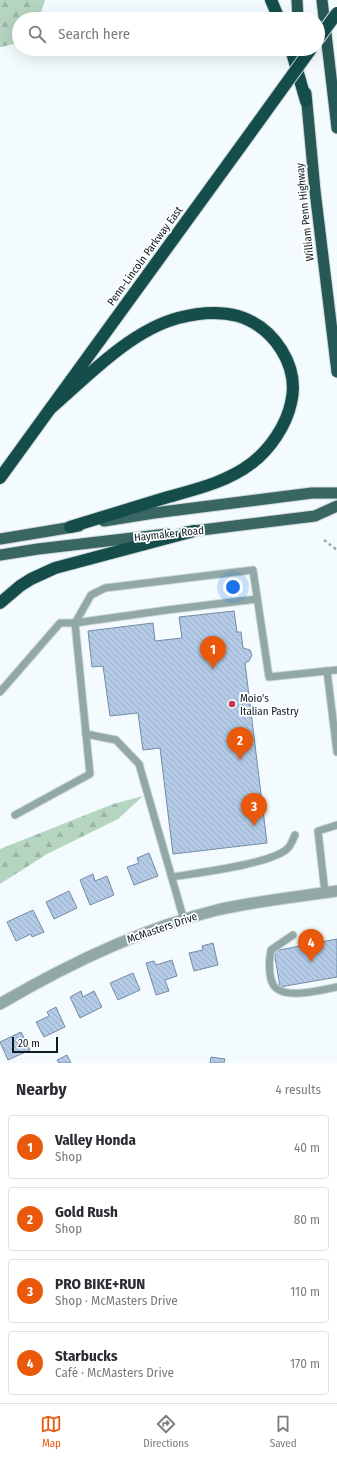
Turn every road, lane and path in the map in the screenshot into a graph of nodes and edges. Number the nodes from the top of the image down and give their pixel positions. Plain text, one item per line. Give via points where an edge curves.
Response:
1 (271, 0) edge
2 (296, 0) edge
3 (322, 0) edge
4 (276, 12) edge
5 (297, 12) edge
6 (323, 12) edge
7 (337, 13) edge
8 (325, 26) edge
9 (325, 29) edge
10 (293, 56) edge
11 (302, 56) edge
12 (306, 56) edge
13 (306, 101) junction
14 (337, 128) edge
15 (337, 372) edge
16 (51, 408) junction
17 (0, 478) edge
18 (337, 493) edge
19 (337, 506) edge
20 (70, 528) junction
21 (194, 531) junction
22 (0, 539) edge
23 (324, 540) dead end
24 (337, 550) edge
25 (0, 554) edge
26 (257, 599) junction
27 (0, 604) edge
28 (74, 623) junction
29 (337, 670) edge
30 (327, 671) junction
31 (0, 692) edge
32 (86, 734) junction
33 (337, 752) edge
34 (14, 815) dead end
35 (337, 824) edge
36 (295, 835) dead end
37 (172, 877) junction
38 (337, 891) edge
39 (324, 893) junction
40 (184, 920) junction
41 (293, 935) dead end
42 (337, 987) edge
43 (0, 1004) edge

1 - 4 highway
2 - 5 highway
3 - 6 highway
7 - 9 highway, bridge
8 - 14 highway
10 - 13 highway
11 - 13 highway, William Penn Highway
12 - 16 highway, Penn-Lincoln Parkway East, bridge
13 - 15 highway, William Penn Highway
16 - 17 highway, Penn-Lincoln Parkway East
16 - 20 highway via 136,338 176,319 203,314 238,316 263,329 282,350 292,382 291,403 283,424 263,453 242,470 216,483
18 - 20 main road, Haymaker Road via 312,493 154,513
19 - 21 main road, Haymaker Road via 315,516
20 - 22 main road, Haymaker Road
21 - 25 main road, Haymaker Road
21 - 27 highway via 55,568 20,586
23 - 24 path
26 - 28 lane
26 - 28 lane via 253,570 105,588 91,595
26 - 30 lane via 270,677
28 - 31 lane via 60,623
28 - 32 lane
29 - 30 lane
30 - 33 lane
32 - 34 lane via 90,774
32 - 37 lane via 116,740 139,764
35 - 39 lane via 318,831
36 - 37 lane via 287,848 270,858
37 - 40 lane
38 - 39 street, McMasters Drive
39 - 40 street, McMasters Drive via 247,904
40 - 43 street, McMasters Drive via 150,931 86,958
41 - 42 lane via 271,950 268,960 276,989 304,993

